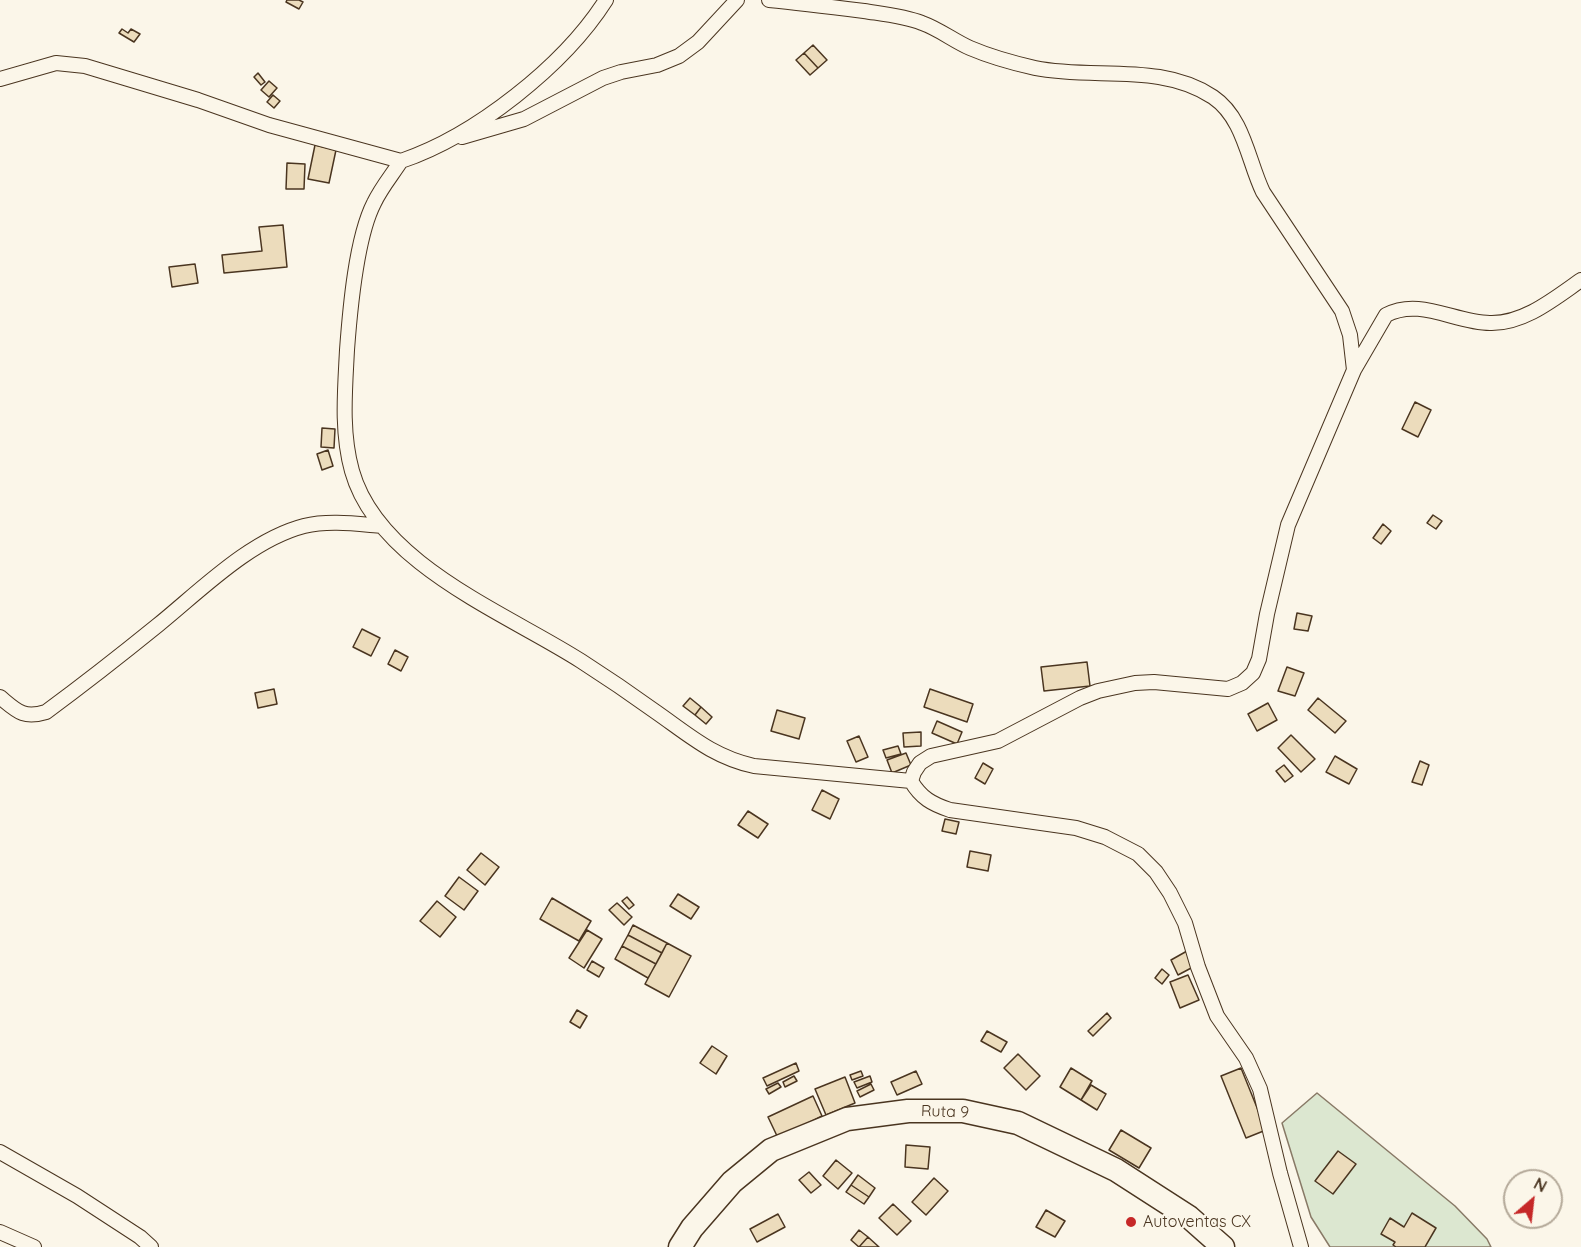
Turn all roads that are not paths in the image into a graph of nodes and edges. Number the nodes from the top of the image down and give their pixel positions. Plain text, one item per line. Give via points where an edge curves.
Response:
1 (606, 0) edge
2 (737, 0) edge
3 (769, 0) edge
4 (0, 79) edge
5 (448, 141) junction
6 (401, 161) junction
7 (1581, 280) edge
8 (1354, 370) junction
9 (382, 526) junction
10 (0, 697) edge
11 (911, 781) junction
12 (0, 1152) edge
13 (0, 1232) edge
14 (34, 1247) edge
15 (151, 1247) edge
16 (680, 1247) edge
17 (1223, 1247) edge
18 (1301, 1247) edge

1 - 5 street via 550,66 520,92
2 - 5 street via 698,42 679,56 603,78 524,119
3 - 8 street via 921,22 969,47 1010,62 1037,69 1169,79 1214,98 1239,128 1253,172 1269,202 1342,311 1350,335
4 - 6 street via 56,63 85,66 269,125
5 - 6 street
6 - 9 street via 364,226 349,321 345,390 352,473 367,506
7 - 8 street via 1517,318 1490,323 1414,308 1393,312 1386,315
8 - 11 street via 1288,525 1253,673 1228,689 1154,682 1098,692 998,741 931,756 920,763
9 - 10 street via 305,526 278,536 242,557 46,712 32,717
9 - 11 street via 451,586 573,656 717,754 754,766
11 - 18 street via 927,801 950,810 1076,828 1104,837 1138,855 1156,872 1185,923 1217,1016 1246,1058 1260,1089
12 - 15 street via 77,1196
13 - 14 street
16 - 17 main road, Ruta 9 via 732,1182 771,1150 848,1119 908,1111 963,1111 1018,1123 1116,1170 1190,1217

